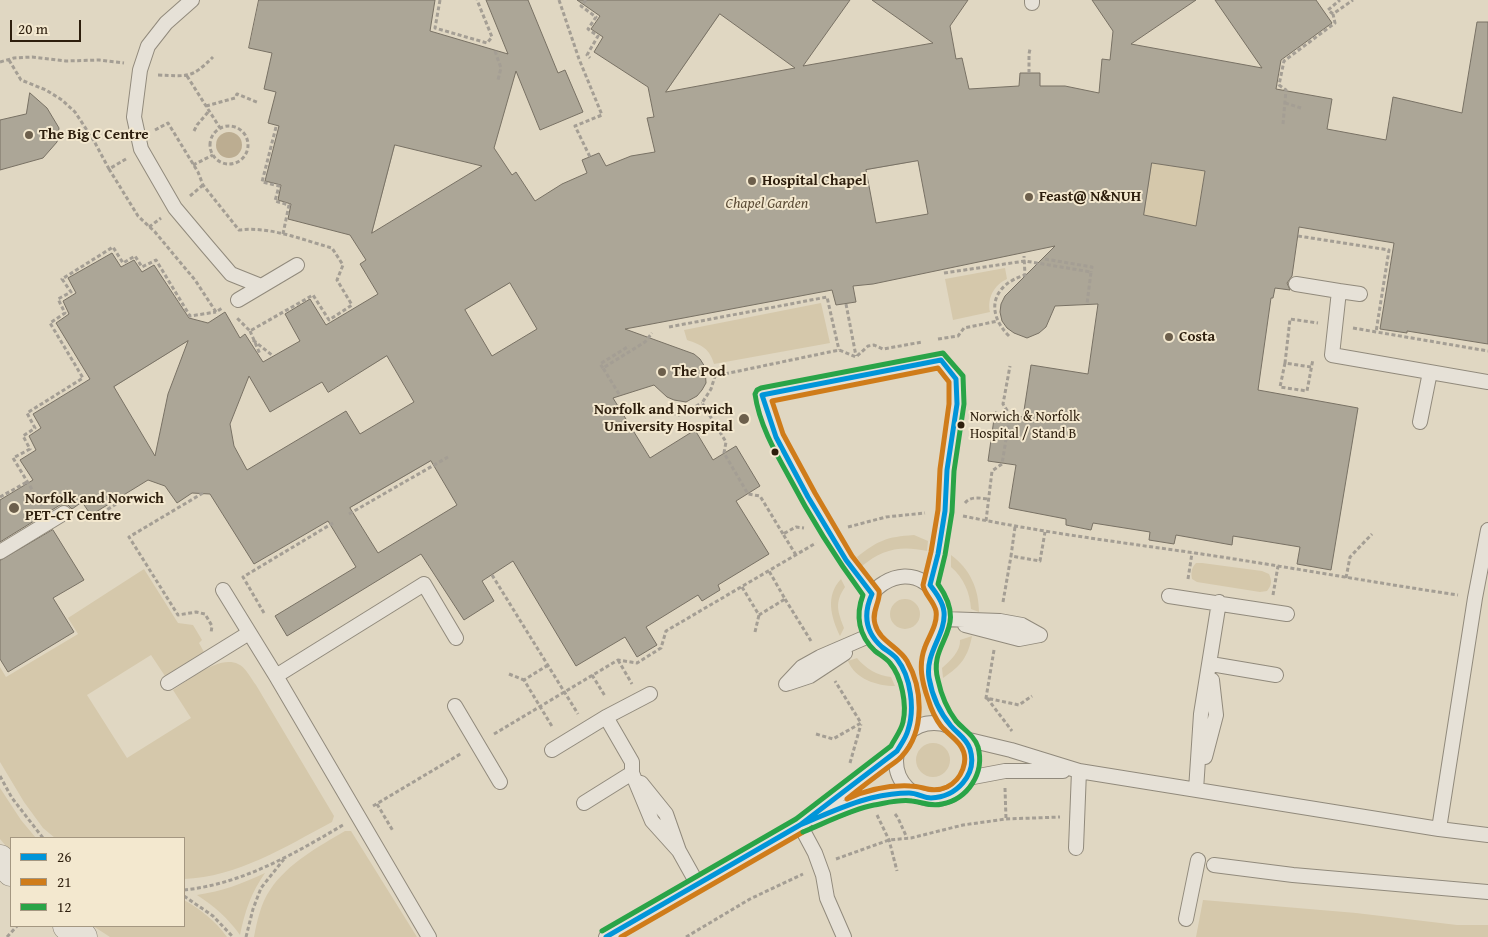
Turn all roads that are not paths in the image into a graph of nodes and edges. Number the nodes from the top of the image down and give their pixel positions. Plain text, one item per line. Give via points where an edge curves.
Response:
1 (192, 0) edge
2 (297, 265) dead end
3 (1296, 284) dead end
4 (261, 286) junction
5 (1340, 291) junction
6 (1360, 294) dead end
7 (238, 300) dead end
8 (1430, 372) junction
9 (1488, 382) edge
10 (1420, 422) dead end
11 (64, 513) road end
12 (1488, 530) edge
13 (0, 552) edge
14 (930, 585) junction
15 (222, 590) dead end
16 (872, 594) junction
17 (1169, 596) dead end
18 (1219, 602) junction
19 (1287, 614) dead end
20 (944, 619) junction
21 (249, 633) junction
22 (871, 635) junction
23 (1040, 635) dead end
24 (456, 638) dead end
25 (1210, 664) junction
26 (1276, 675) dead end
27 (276, 676) junction
28 (168, 683) dead end
29 (786, 684) dead end
30 (650, 694) dead end
31 (455, 706) dead end
32 (608, 710) junction
33 (950, 726) junction
34 (908, 732) junction
35 (965, 739) junction
36 (552, 750) dead end
37 (897, 751) junction
38 (1079, 771) junction
39 (632, 773) junction
40 (968, 778) junction
41 (500, 782) dead end
42 (1196, 790) junction
43 (914, 793) junction
44 (584, 803) dead end
45 (800, 825) junction
46 (1439, 829) junction
47 (1488, 835) edge
48 (1076, 848) dead end
49 (0, 859) edge
50 (1198, 860) dead end
51 (1214, 865) dead end
52 (10, 871) edge
53 (698, 884) junction
54 (1488, 892) edge
55 (1186, 919) dead end
56 (68, 927) edge
57 (83, 937) edge
58 (429, 937) edge
59 (606, 937) edge
60 (844, 937) edge

1 - 4 lane via 166,23 148,46 140,70 134,118 141,149 175,208 231,274
2 - 4 lane
3 - 5 lane
4 - 7 lane
5 - 6 lane
5 - 8 lane via 1332,356
8 - 9 lane
8 - 10 lane
11 - 13 lane
12 - 46 lane
14 - 16 lane via 920,579 902,576 881,584
14 - 16 lane via 946,511 957,404 956,379 940,360 762,395 776,437 846,560
14 - 20 lane via 943,606
15 - 21 lane
16 - 22 lane via 866,611
17 - 18 lane
18 - 19 lane
18 - 25 lane
20 - 23 lane via 1019,639
20 - 33 lane via 929,657 928,671 938,705
21 - 27 lane
21 - 28 lane
22 - 29 lane via 802,666
22 - 34 lane via 896,658 908,682 911,710
24 - 27 lane via 424,584
25 - 26 lane
25 - 42 lane
27 - 58 lane
30 - 32 lane
31 - 41 lane
32 - 36 lane
32 - 39 lane via 632,762
33 - 34 lane via 932,722
33 - 35 lane
34 - 37 lane
35 - 38 lane
35 - 40 lane via 972,758
37 - 43 lane via 900,779
37 - 45 lane
38 - 40 lane via 1005,771
38 - 42 lane
38 - 48 lane
39 - 44 lane
39 - 53 lane via 652,821 679,851
40 - 43 lane via 958,790 944,798 928,799
42 - 46 lane
43 - 45 lane via 870,798
45 - 53 lane
45 - 60 lane via 825,880 828,898
46 - 47 lane
49 - 52 street
50 - 55 lane
51 - 54 lane
53 - 59 lane
56 - 57 street

